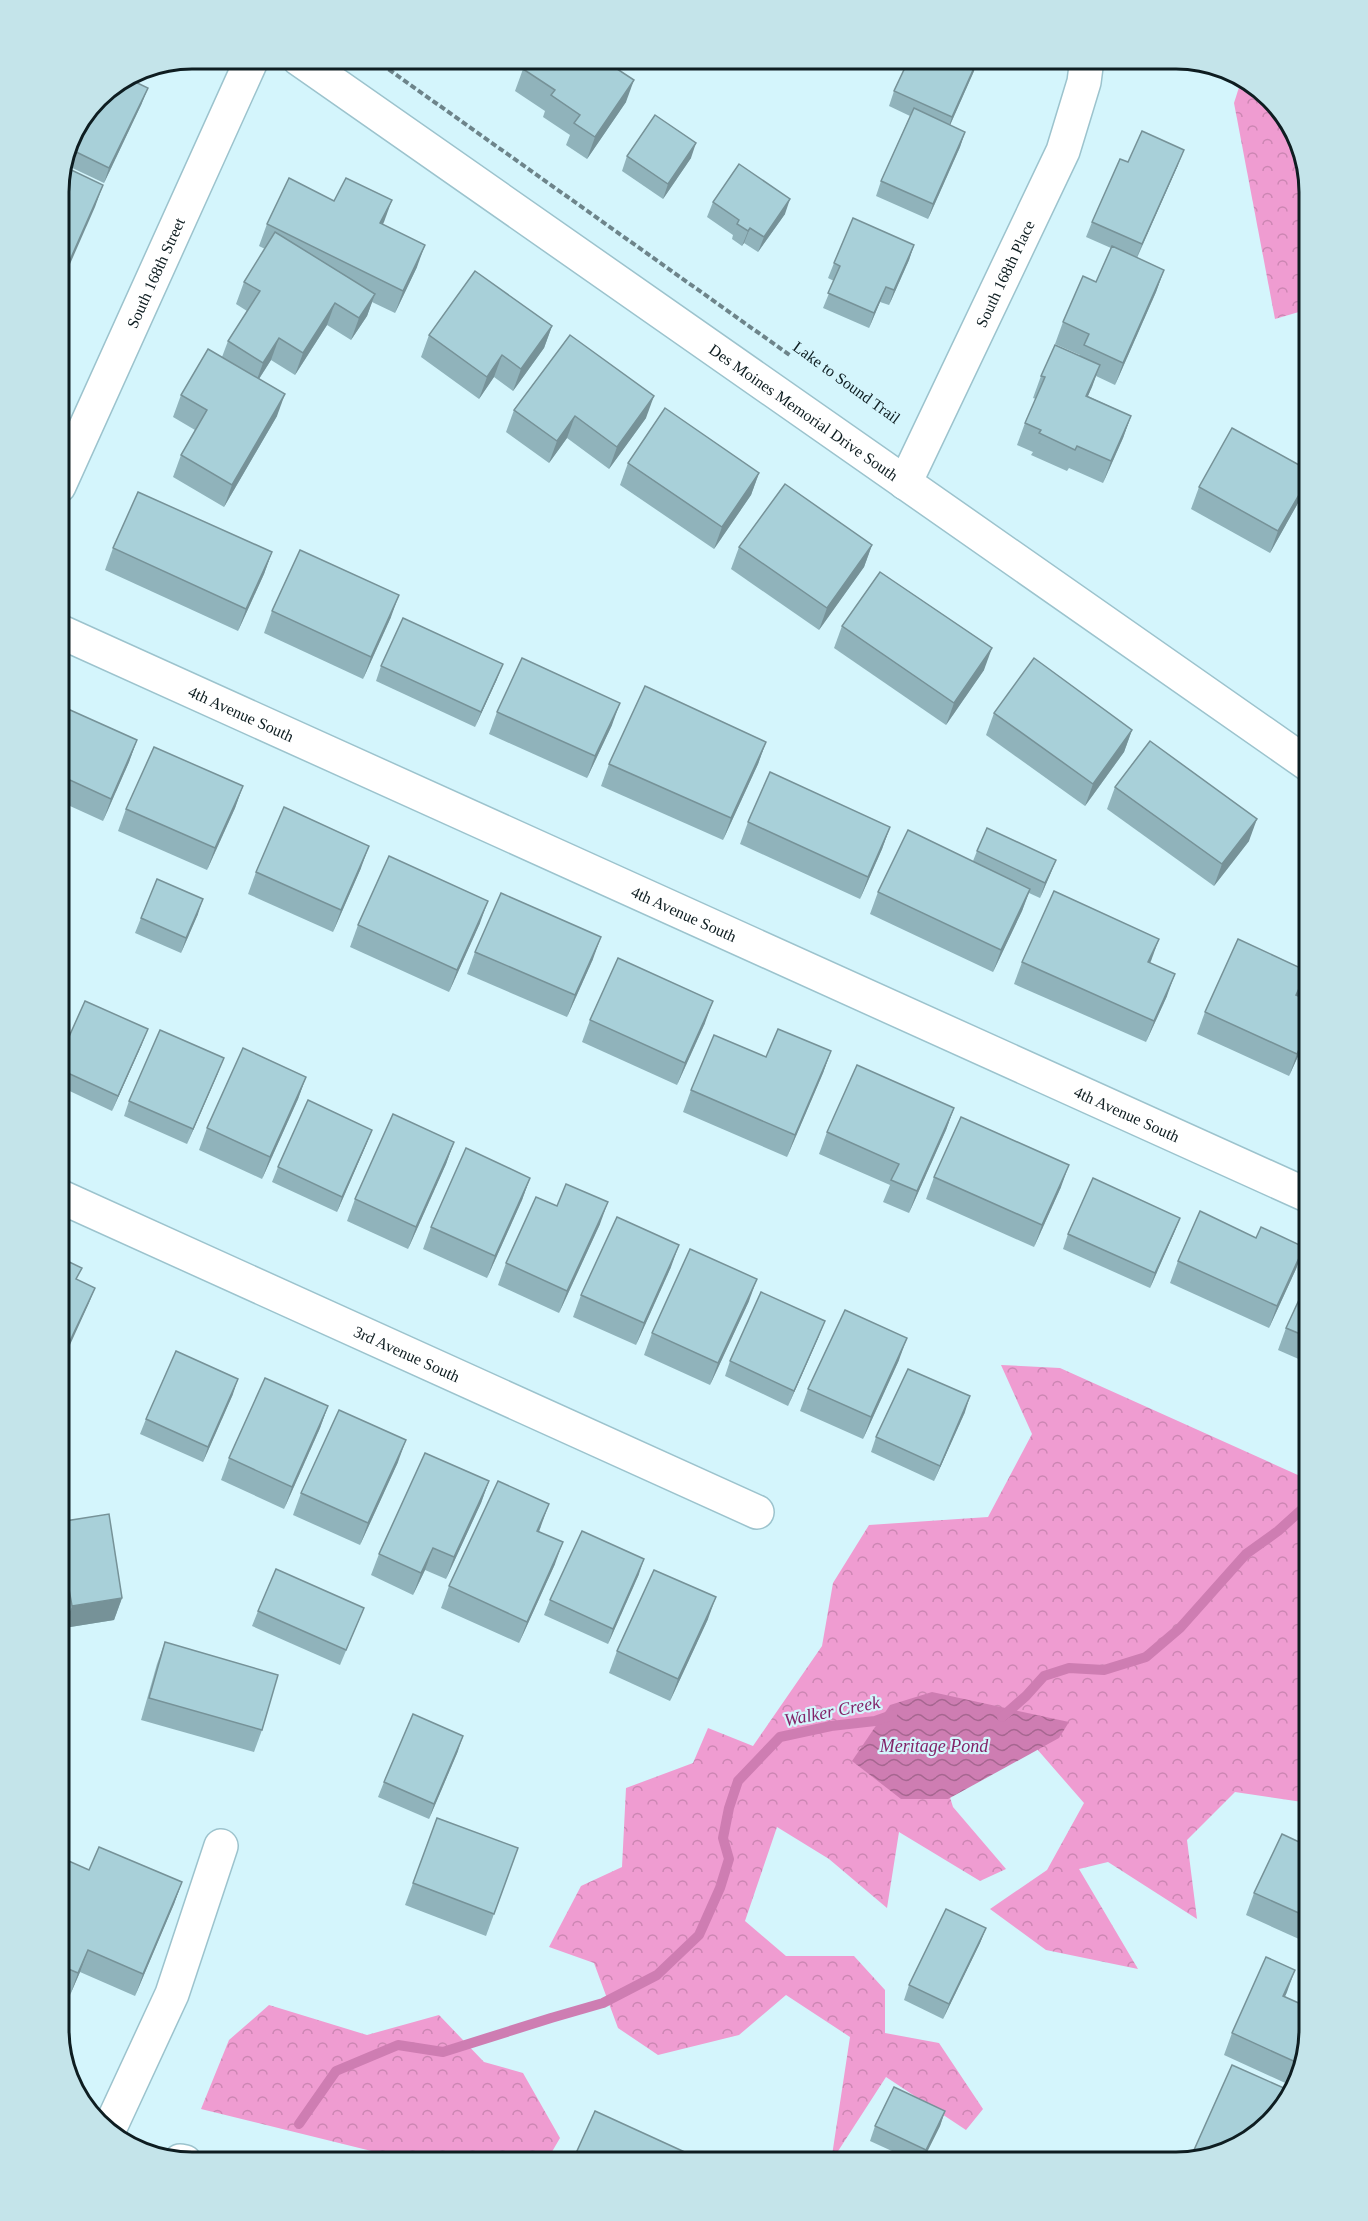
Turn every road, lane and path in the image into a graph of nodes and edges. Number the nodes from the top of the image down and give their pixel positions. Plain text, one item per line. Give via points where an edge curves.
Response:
1 (247, 69) edge
2 (314, 69) edge
3 (389, 69) edge
4 (1086, 69) edge
5 (796, 360) dead end
6 (69, 464) edge
7 (905, 483) junction
8 (69, 636) edge
9 (1299, 757) edge
10 (1299, 1191) edge
11 (69, 1201) edge
12 (757, 1512) dead end
13 (221, 1846) dead end
14 (113, 2122) edge

1 - 6 street, South 168th Street
2 - 7 street, Des Moines Memorial Drive South
3 - 5 path, Lake to Sound Trail
4 - 7 street, South 168th Place via 1064,151
7 - 9 street, Des Moines Memorial Drive South
8 - 10 street, 4th Avenue South
11 - 12 street, 3rd Avenue South
13 - 14 street via 172,1994

